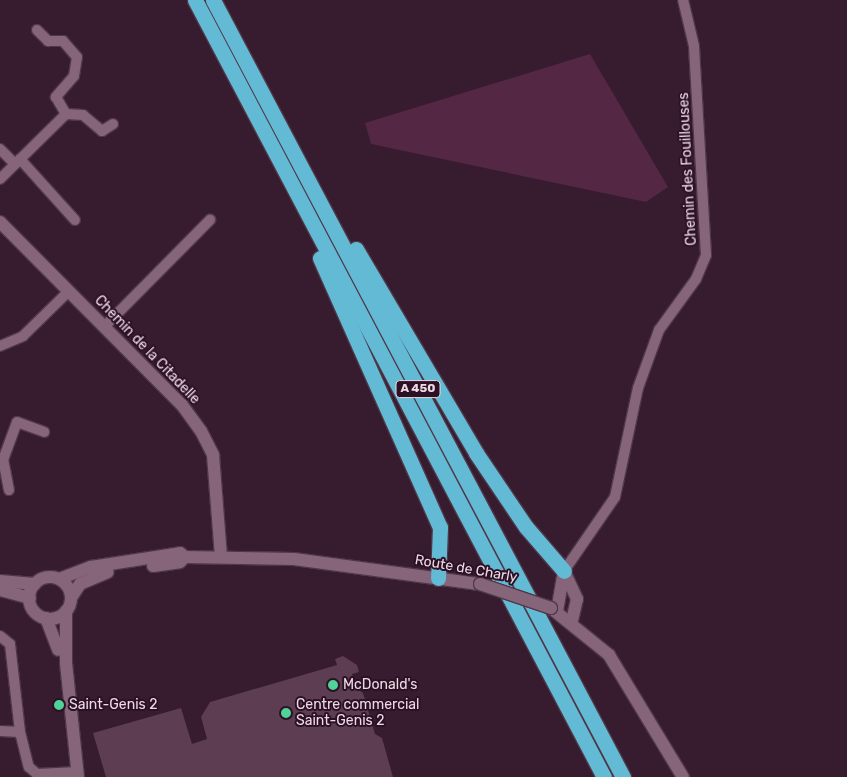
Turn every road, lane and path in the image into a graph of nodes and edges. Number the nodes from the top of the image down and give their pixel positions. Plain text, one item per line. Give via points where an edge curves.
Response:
1 (195, 0) edge
2 (213, 0) edge
3 (683, 0) edge
4 (37, 30) dead end
5 (66, 114) junction
6 (113, 124) dead end
7 (0, 149) edge
8 (18, 161) junction
9 (0, 179) edge
10 (321, 204) junction
11 (75, 220) dead end
12 (210, 220) dead end
13 (0, 222) edge
14 (318, 235) junction
15 (69, 291) junction
16 (104, 327) junction
17 (0, 346) edge
18 (44, 432) dead end
19 (2, 461) edge
20 (9, 490) dead end
21 (221, 556) junction
22 (185, 557) junction
23 (564, 571) junction
24 (438, 578) junction
25 (59, 579) junction
26 (0, 581) edge
27 (35, 584) junction
28 (0, 590) edge
29 (30, 598) junction
30 (71, 598) junction
31 (554, 609) junction
32 (66, 611) junction
33 (46, 618) junction
34 (572, 620) junction
35 (0, 636) edge
36 (598, 729) junction
37 (0, 731) edge
38 (20, 732) junction
39 (74, 775) edge
40 (604, 777) edge
41 (623, 777) edge
42 (635, 777) edge
43 (683, 777) edge

1 - 14 highway, A 450
2 - 10 highway, A 450
3 - 23 street, Chemin des Fouillouses via 694,46 706,255 696,278 659,330 638,388 615,497
4 - 5 street via 48,41 63,41 77,57 74,76 56,97
5 - 6 street via 83,115 102,131
5 - 8 street
7 - 8 street
8 - 9 street
8 - 11 street
10 - 23 highway via 335,210 452,414 526,526
10 - 36 highway, A 450
12 - 16 street
13 - 15 main road, Chemin de la Citadelle
14 - 24 highway via 318,251 440,527
14 - 40 highway, A 450
15 - 16 main road, Chemin de la Citadelle
15 - 17 street via 23,336
16 - 21 main road, Chemin de la Citadelle via 182,405 201,431 213,455
18 - 19 street via 17,422
19 - 20 street
21 - 22 main road, Route de Charly
21 - 24 main road, Route de Charly via 294,558
22 - 25 main road, Route de Charly via 180,553 91,567
22 - 30 main road, Route de Charly via 180,562 94,576 80,584
23 - 31 main road
23 - 34 main road via 577,599
24 - 31 main road, Route de Charly, bridge via 480,584
25 - 27 main road via 46,577
25 - 30 main road via 68,586
26 - 27 main road
27 - 29 main road
28 - 29 main road
29 - 33 main road via 34,611
30 - 32 main road
31 - 34 main road, Route de Charly
32 - 33 main road
32 - 39 main road via 64,637
33 - 39 main road via 57,642
34 - 43 main road, Route de Charly via 609,654
35 - 38 street via 10,644
36 - 41 highway, A 450
36 - 42 highway via 611,736
37 - 38 street
38 - 39 street via 32,772

